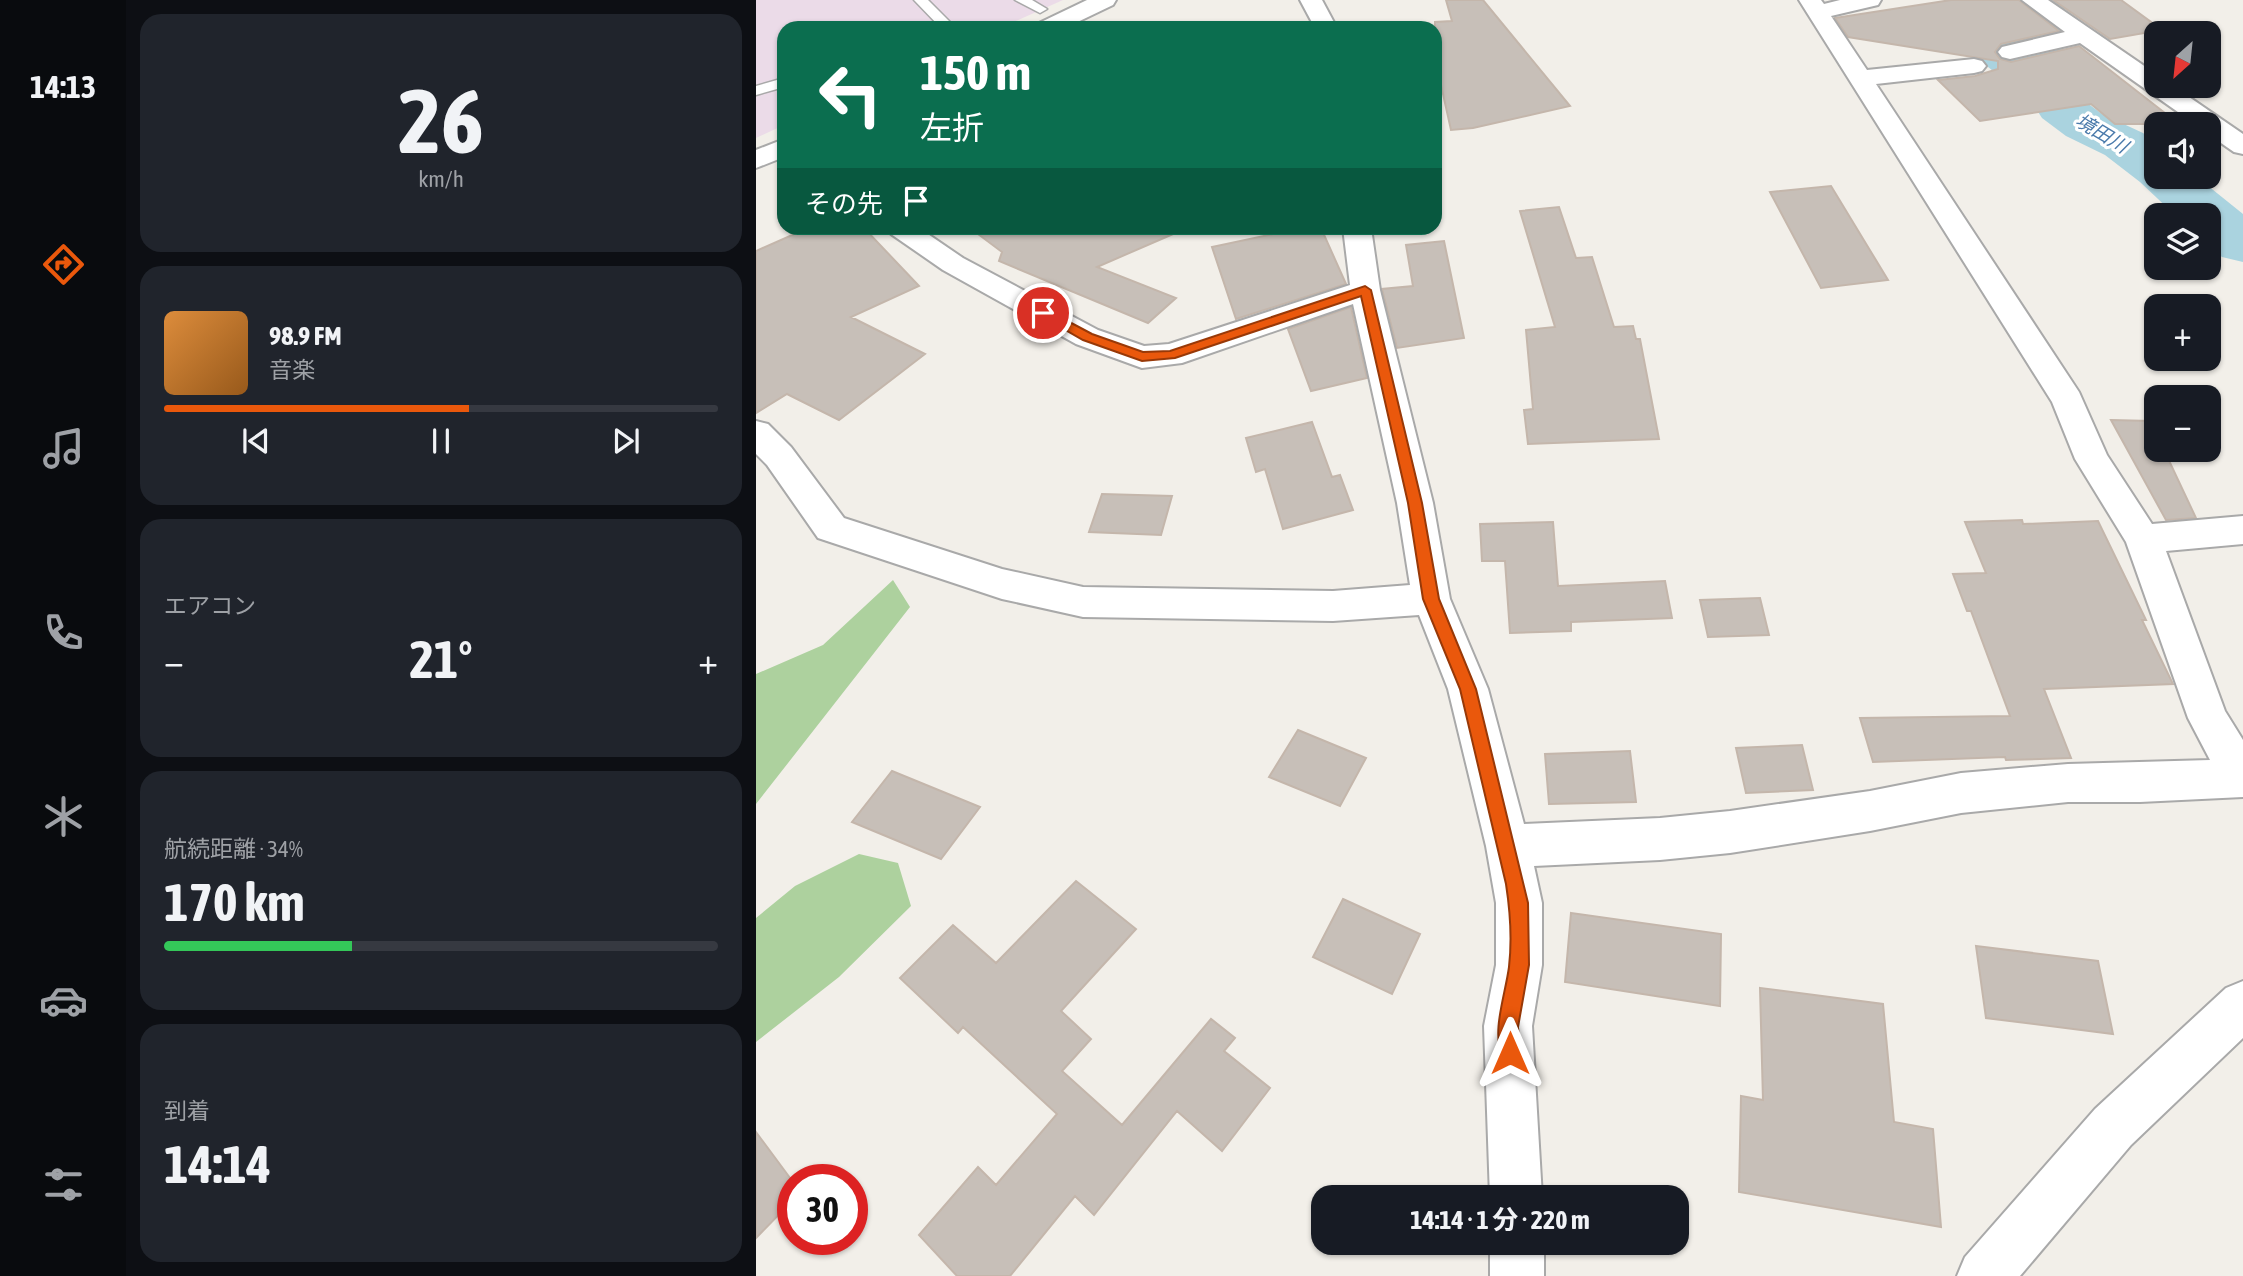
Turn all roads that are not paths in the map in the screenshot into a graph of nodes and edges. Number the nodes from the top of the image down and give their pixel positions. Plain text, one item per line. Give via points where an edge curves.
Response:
1 (944, 0) edge
2 (1022, 0) edge
3 (1105, 0) edge
4 (1311, 0) edge
5 (1870, 0) edge
6 (2033, 0) edge
7 (924, 3) edge
8 (1813, 6) edge
9 (1044, 19) edge
10 (942, 21) edge
11 (1322, 21) edge
12 (2084, 36) junction
13 (2010, 52) dead end
14 (1974, 66) dead end
15 (1862, 78) junction
16 (777, 84) edge
17 (756, 91) edge
18 (2243, 146) edge
19 (777, 150) edge
20 (756, 160) edge
21 (911, 235) edge
22 (1358, 235) edge
23 (1365, 290) junction
24 (756, 433) edge
25 (2243, 530) edge
26 (2143, 539) junction
27 (1431, 599) junction
28 (2243, 777) edge
29 (1508, 846) junction
30 (2243, 1005) edge
31 (1515, 1185) edge
32 (1517, 1255) edge
33 (1517, 1276) edge
34 (1984, 1276) edge

1 - 7 lane
2 - 9 lane
3 - 9 street
4 - 11 street
5 - 8 street
6 - 12 street
7 - 10 lane
8 - 15 street
12 - 13 street
12 - 18 street
14 - 15 street
15 - 26 street via 2068,400 2092,459
16 - 17 lane
19 - 20 street
21 - 23 street via 953,264 1087,337 1142,357 1171,355
22 - 23 street
23 - 27 street via 1415,503
24 - 27 street via 779,456 831,528 1002,584 1083,601 1333,606
25 - 26 street
26 - 28 street via 2208,718
27 - 29 street via 1468,689
28 - 29 street via 2068,783 1961,793 1718,833
29 - 31 street via 1518,903 1519,965 1508,1027
30 - 34 street via 2113,1127
32 - 33 street

